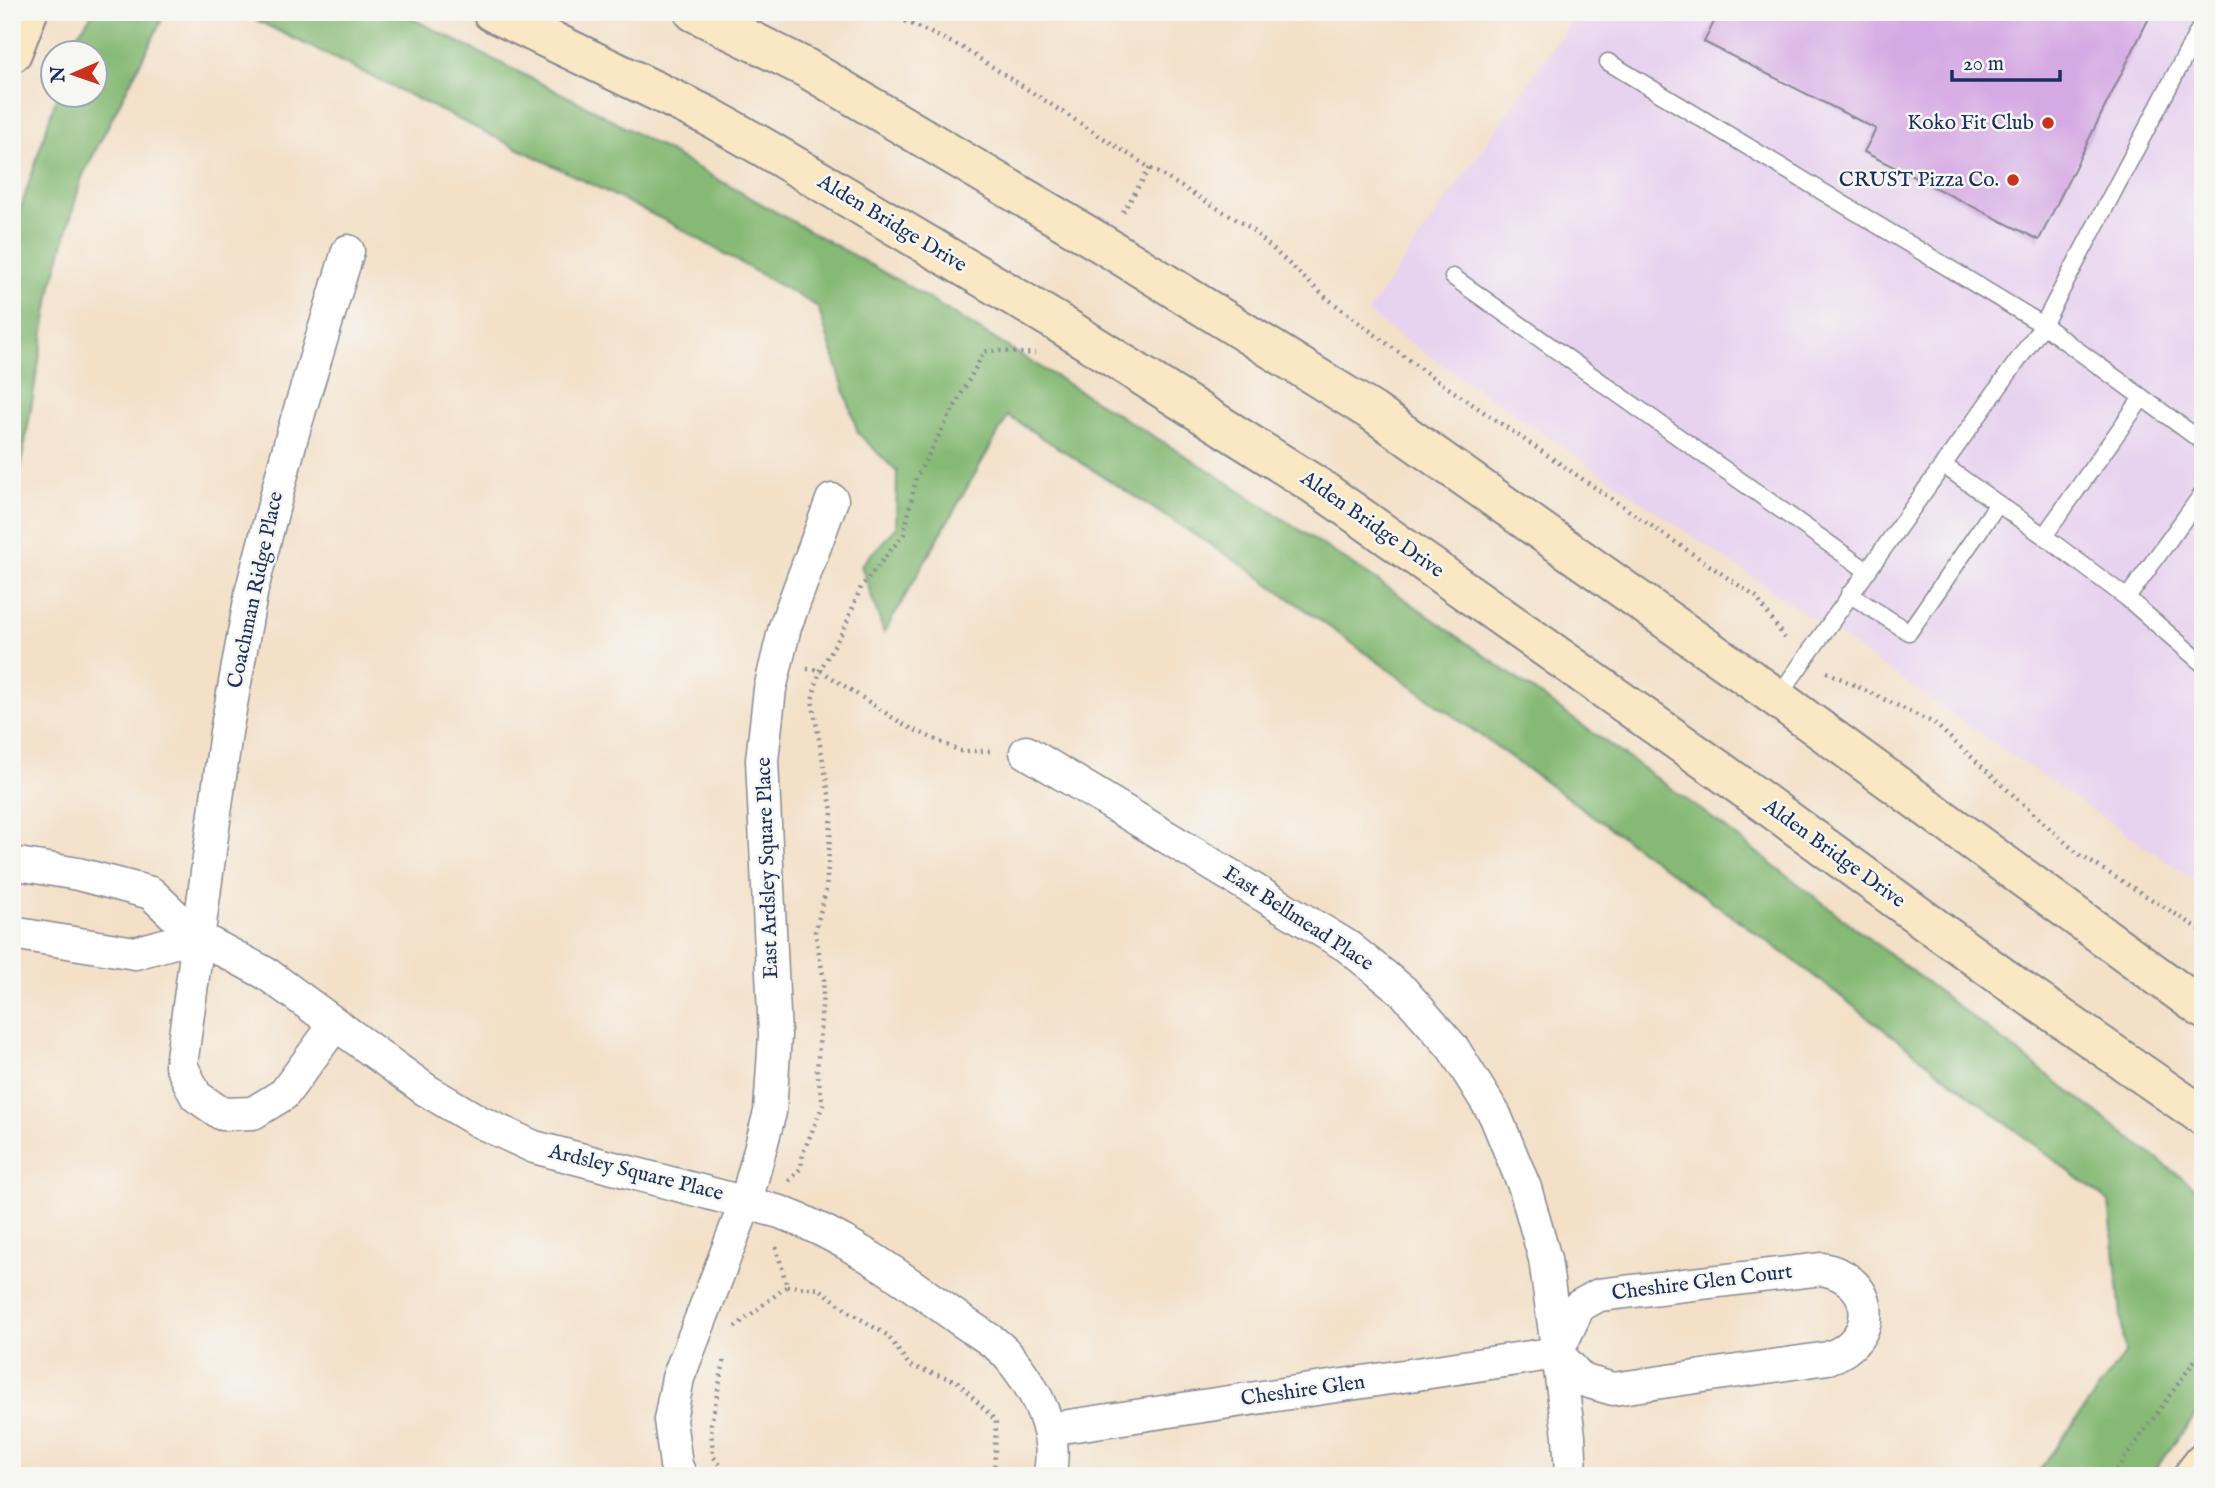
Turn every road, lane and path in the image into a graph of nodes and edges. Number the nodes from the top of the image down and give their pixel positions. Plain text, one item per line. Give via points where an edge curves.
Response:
1 (28, 12) edge
2 (492, 12) edge
3 (694, 12) edge
4 (886, 12) edge
5 (2203, 22) edge
6 (12, 53) edge
7 (1608, 62) dead end
8 (1150, 168) junction
9 (1104, 245) junction
10 (348, 251) dead end
11 (1453, 277) dead end
12 (1057, 322) junction
13 (2043, 325) junction
14 (2142, 398) junction
15 (2203, 442) edge
16 (1942, 465) junction
17 (2203, 493) edge
18 (832, 500) dead end
19 (1997, 505) junction
20 (2044, 536) junction
21 (1866, 570) junction
22 (1849, 594) junction
23 (2127, 598) junction
24 (1805, 655) junction
25 (2203, 664) edge
26 (776, 665) junction
27 (820, 670) junction
28 (1777, 698) junction
29 (1026, 752) joint
30 (12, 863) edge
31 (2203, 932) edge
32 (12, 933) edge
33 (196, 936) junction
34 (2203, 1009) edge
35 (334, 1026) junction
36 (2203, 1116) edge
37 (746, 1202) junction
38 (780, 1212) junction
39 (787, 1286) junction
40 (730, 1331) dead end
41 (2203, 1349) edge
42 (1557, 1353) junction
43 (725, 1357) dead end
44 (1049, 1429) junction
45 (2203, 1463) edge
46 (681, 1476) edge
47 (729, 1476) edge
48 (994, 1476) edge
49 (1049, 1476) edge
50 (1571, 1476) edge
51 (2112, 1476) edge
52 (2193, 1476) edge

1 - 6 street
2 - 12 street, Alden Bridge Drive via 708,116
3 - 9 street via 806,68
4 - 8 path via 963,48
5 - 13 lane
7 - 13 lane
8 - 9 path
8 - 24 path via 1249,227 1324,296 1422,370 1756,597 1787,642
9 - 28 street via 1373,412
10 - 33 street, Coachman Ridge Place via 252,589
11 - 21 lane
12 - 27 path via 1036,353 984,352 916,478 904,534 861,587
12 - 36 street, Alden Bridge Drive via 1340,502
13 - 14 lane
13 - 16 lane
14 - 15 lane
14 - 20 lane
16 - 19 lane
16 - 21 lane
17 - 23 lane
18 - 26 street, East Ardsley Square Place via 785,627
19 - 20 lane
19 - 22 lane via 1909,632
20 - 23 lane
21 - 22 lane
22 - 24 lane
23 - 25 lane
24 - 28 lane
24 - 31 path via 1832,675 1934,723 2078,855
26 - 27 path
26 - 37 street, East Ardsley Square Place via 762,760 775,1035 770,1112
27 - 29 path via 904,725 960,751
27 - 38 path via 811,700 832,811 826,890 815,932 824,979 817,1070 823,1105 801,1168 786,1184
28 - 34 street
29 - 42 street, East Bellmead Place via 1347,946 1403,991 1452,1048 1495,1115 1525,1188 1545,1259
30 - 33 street, Ardsley Square Place via 151,893
32 - 33 street via 135,953
33 - 35 street, Ardsley Square Place via 267,974
33 - 35 street, Coachman Ridge Place via 181,1065 196,1096 222,1114 253,1113 284,1094
35 - 37 street, Ardsley Square Place via 426,1090 534,1147
37 - 38 street, Ardsley Square Place
37 - 46 street, East Ardsley Square Place via 678,1378 670,1420
38 - 39 path via 775,1244
38 - 44 street, Ardsley Square Place via 817,1226 877,1259 1008,1355 1034,1391
39 - 40 path
39 - 48 path via 820,1289 887,1335 910,1366 957,1381 996,1420
41 - 51 path
42 - 42 street, Cheshire Glen Court via 1582,1380 1613,1389 1828,1358 1854,1345 1866,1318 1865,1304 1850,1279 1822,1269 1600,1295 1579,1306
42 - 44 street, Cheshire Glen
42 - 50 street, East Bellmead Place
43 - 47 path via 711,1424 713,1456
44 - 49 street
45 - 52 street

